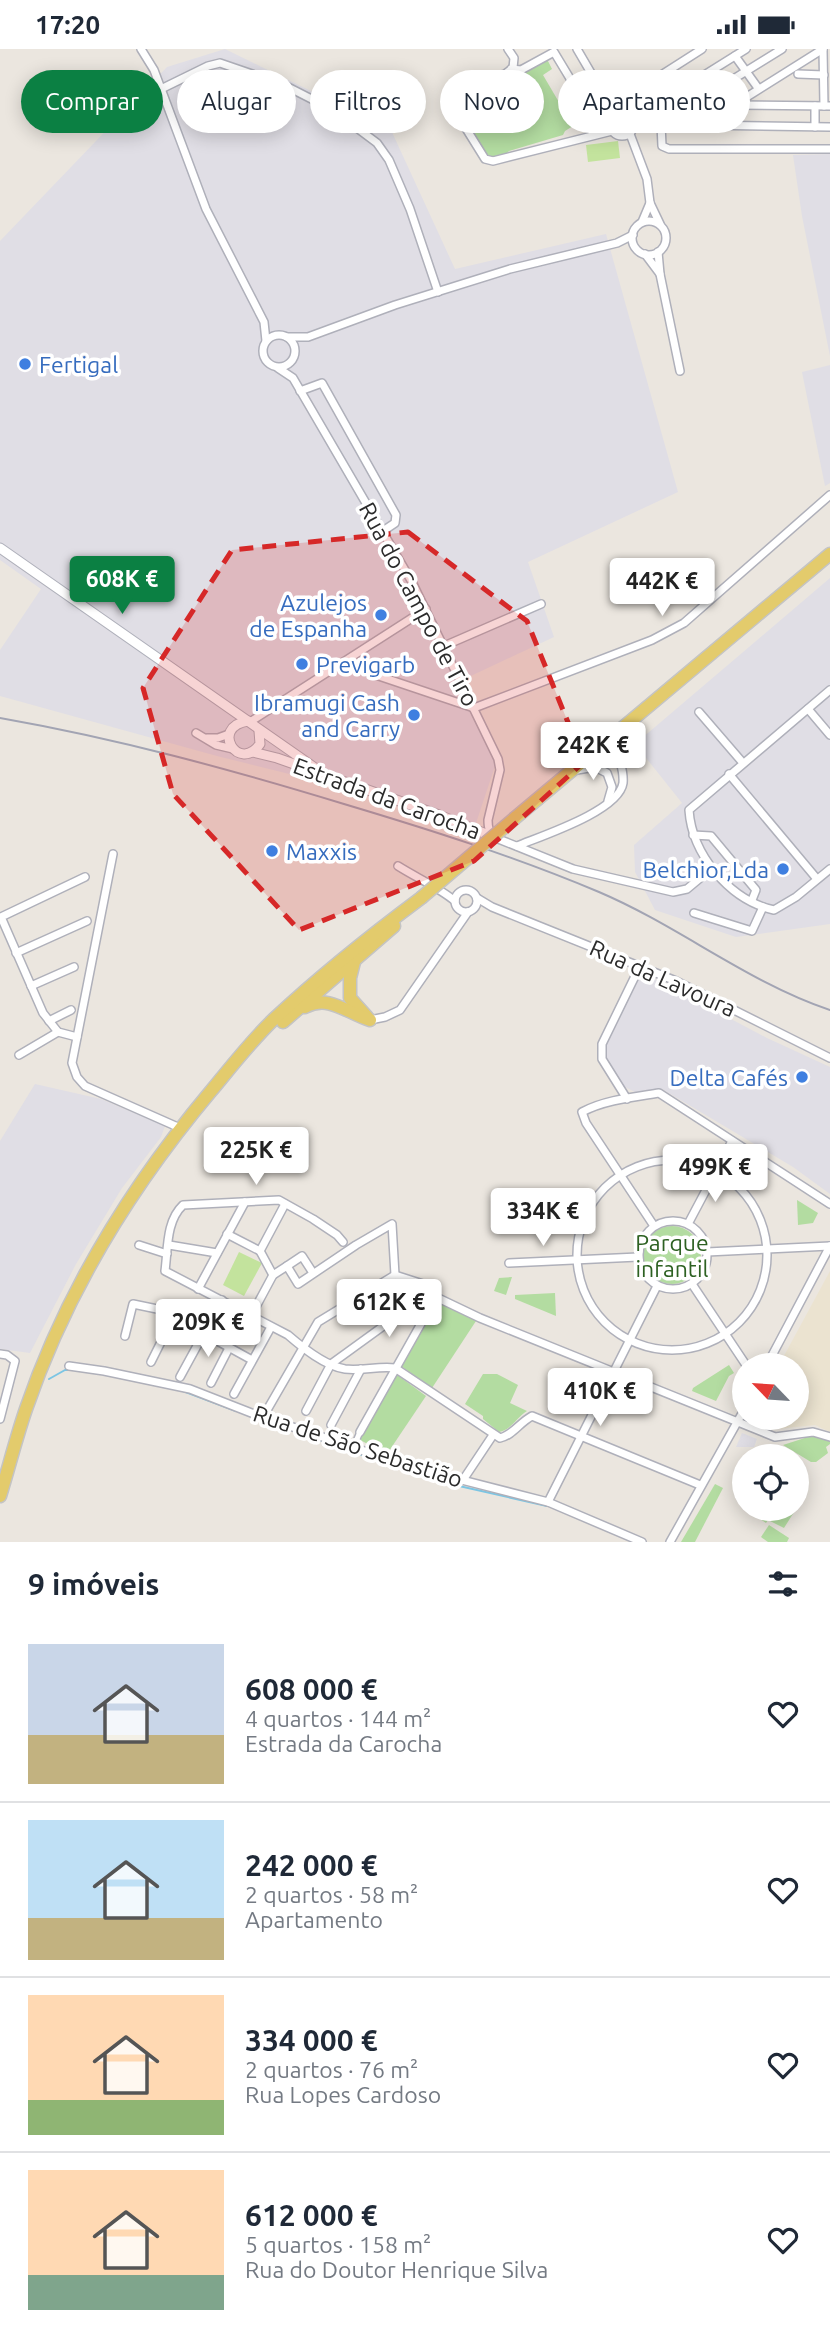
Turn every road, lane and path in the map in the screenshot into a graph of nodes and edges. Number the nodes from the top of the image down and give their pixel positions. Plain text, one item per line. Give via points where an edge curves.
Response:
1 (141, 49) edge
2 (508, 49) edge
3 (577, 49) edge
4 (702, 49) edge
5 (747, 49) edge
6 (782, 49) edge
7 (823, 49) edge
8 (735, 56) junction
9 (827, 63) edge
10 (511, 69) junction
11 (154, 70) edge
12 (565, 70) edge
13 (589, 70) edge
14 (669, 70) edge
15 (712, 70) edge
16 (745, 70) edge
17 (748, 70) edge
18 (798, 74) dead end
19 (750, 77) edge
20 (826, 81) edge
21 (163, 88) edge
22 (758, 88) junction
23 (163, 94) edge
24 (750, 94) edge
25 (750, 105) edge
26 (815, 106) junction
27 (827, 106) edge
28 (750, 126) edge
29 (814, 127) junction
30 (830, 127) edge
31 (604, 133) edge
32 (616, 133) edge
33 (660, 133) edge
34 (630, 134) joint
35 (830, 149) edge
36 (650, 203) junction
37 (642, 222) junction
38 (660, 225) junction
39 (633, 235) junction
40 (617, 243) junction
41 (635, 246) junction
42 (658, 252) junction
43 (645, 254) junction
44 (660, 274) junction
45 (438, 292) junction
46 (264, 322) junction
47 (284, 336) junction
48 (308, 337) junction
49 (266, 341) junction
50 (294, 357) junction
51 (278, 368) junction
52 (680, 371) dead end
53 (293, 378) junction
54 (300, 391) junction
55 (830, 495) edge
56 (383, 531) junction
57 (0, 548) edge
58 (830, 554) edge
59 (541, 604) dead end
60 (426, 609) junction
61 (444, 646) junction
62 (343, 664) junction
63 (830, 690) edge
64 (226, 708) junction
65 (474, 708) junction
66 (808, 709) junction
67 (699, 712) dead end
68 (629, 723) junction
69 (255, 728) junction
70 (230, 732) junction
71 (197, 733) dead end
72 (830, 735) edge
73 (207, 738) junction
74 (285, 748) junction
75 (233, 749) junction
76 (253, 752) junction
77 (277, 758) junction
78 (743, 763) junction
79 (570, 772) junction
80 (325, 775) junction
81 (729, 775) junction
82 (607, 804) junction
83 (694, 835) junction
84 (496, 838) junction
85 (517, 846) junction
86 (113, 854) dead end
87 (398, 866) dead end
88 (711, 869) junction
89 (830, 869) edge
90 (85, 877) dead end
91 (817, 879) junction
92 (445, 892) junction
93 (459, 893) junction
94 (477, 898) junction
95 (752, 900) junction
96 (455, 901) junction
97 (475, 907) junction
98 (492, 907) junction
99 (763, 907) junction
100 (459, 910) junction
101 (468, 912) junction
102 (694, 913) dead end
103 (1, 917) edge
104 (87, 921) dead end
105 (456, 927) junction
106 (16, 953) junction
107 (349, 960) junction
108 (640, 966) junction
109 (74, 967) dead end
110 (325, 981) junction
111 (31, 986) junction
112 (345, 1002) junction
113 (71, 1010) dead end
114 (293, 1014) junction
115 (370, 1020) joint
116 (49, 1021) junction
117 (58, 1032) junction
118 (77, 1037) junction
119 (19, 1055) dead end
120 (830, 1058) edge
121 (233, 1065) junction
122 (627, 1099) junction
123 (180, 1128) junction
124 (732, 1141) junction
125 (717, 1171) junction
126 (621, 1176) junction
127 (245, 1202) junction
128 (285, 1204) junction
129 (830, 1204) edge
130 (688, 1224) junction
131 (654, 1226) junction
132 (227, 1234) junction
133 (343, 1242) junction
134 (139, 1245) dead end
135 (169, 1245) junction
136 (356, 1245) junction
137 (830, 1246) edge
138 (766, 1250) junction
139 (260, 1251) junction
140 (708, 1252) junction
141 (217, 1253) junction
142 (167, 1254) junction
143 (342, 1255) junction
144 (638, 1257) junction
145 (578, 1261) junction
146 (509, 1263) dead end
147 (287, 1266) junction
148 (313, 1273) junction
149 (273, 1275) junction
150 (395, 1275) junction
151 (405, 1279) junction
152 (691, 1284) junction
153 (657, 1286) junction
154 (198, 1289) junction
155 (436, 1297) junction
156 (222, 1300) junction
157 (175, 1314) junction
158 (251, 1316) junction
159 (210, 1321) junction
160 (271, 1327) junction
161 (204, 1333) junction
162 (724, 1335) junction
163 (125, 1336) dead end
164 (629, 1340) junction
165 (302, 1347) junction
166 (229, 1348) junction
167 (737, 1353) edge
168 (773, 1353) edge
169 (0, 1354) edge
170 (252, 1360) junction
171 (151, 1362) dead end
172 (331, 1364) junction
173 (69, 1366) dead end
174 (395, 1368) junction
175 (361, 1369) junction
176 (614, 1371) junction
177 (180, 1377) dead end
178 (211, 1383) dead end
179 (234, 1394) dead end
180 (306, 1411) dead end
181 (263, 1417) junction
182 (0, 1419) edge
183 (732, 1419) edge
184 (331, 1425) dead end
185 (733, 1430) edge
186 (759, 1430) edge
187 (360, 1432) joint
188 (493, 1435) junction
189 (580, 1435) junction
190 (830, 1437) edge
191 (353, 1448) junction
192 (463, 1480) junction
193 (700, 1485) junction
194 (0, 1496) edge
195 (548, 1502) junction
196 (642, 1542) edge
197 (670, 1542) edge

1 - 11 street
2 - 10 street via 514,58
3 - 13 street
4 - 14 street
5 - 8 street
6 - 17 street
7 - 9 street
7 - 22 street
8 - 15 street
8 - 16 street
9 - 20 street
10 - 12 street via 521,70 554,52
10 - 31 street via 450,94 452,107 485,159
18 - 20 street
19 - 22 street
20 - 27 street
21 - 45 street via 220,63 284,85 333,110 377,143 389,160
22 - 24 street
23 - 46 street via 200,196
25 - 26 street
26 - 27 street
26 - 29 street
28 - 29 street
29 - 30 street
32 - 34 street
33 - 35 street via 662,146 669,149
34 - 36 street via 647,180
36 - 37 street
36 - 38 street
37 - 38 street
37 - 39 street
38 - 42 street via 666,239
39 - 40 street
39 - 41 street
40 - 41 street
40 - 45 street
41 - 43 street
42 - 43 street
42 - 44 street
43 - 44 street
44 - 52 street
45 - 48 street
46 - 47 street
46 - 49 street
47 - 48 street
47 - 49 street
47 - 50 street via 294,345
48 - 50 street
49 - 51 street via 264,359
50 - 51 street
50 - 53 street
51 - 53 street
53 - 54 street, Rua do Campo de Tiro
54 - 56 street, Rua do Campo de Tiro
54 - 56 street via 322,383 396,515 395,523
55 - 65 street via 684,623 652,640
56 - 60 street, Rua do Campo de Tiro
57 - 64 street
58 - 68 main road
59 - 61 street
60 - 61 street, Rua do Campo de Tiro
60 - 62 street
61 - 65 street, Rua do Campo de Tiro
62 - 65 street
62 - 69 street via 264,714
63 - 66 street
64 - 69 street
64 - 70 street
65 - 84 street, Rua do Campo de Tiro via 500,764 488,820
66 - 72 street
66 - 78 street
67 - 78 street
68 - 79 main road
68 - 82 street via 617,746 621,790
69 - 70 street via 239,723
69 - 74 street
69 - 76 street via 260,744
69 - 77 street
70 - 73 street
70 - 75 street
71 - 73 street
73 - 75 street
74 - 77 street
74 - 80 street
75 - 76 street via 242,754
76 - 77 street, Estrada da Carocha
77 - 80 street, Estrada da Carocha
78 - 81 street
79 - 82 street via 595,767 607,773 612,787
79 - 107 main road, bridge via 374,932
80 - 84 street, Estrada da Carocha
81 - 83 street via 689,810
81 - 91 street
82 - 85 street
83 - 88 street
83 - 95 street via 711,836 756,890
84 - 85 street
85 - 88 street via 580,871 673,892 687,889
86 - 118 street
87 - 92 street
88 - 95 street
89 - 91 street
90 - 103 street
91 - 99 street via 774,910
92 - 93 street
92 - 96 street
93 - 94 street via 471,891
93 - 96 street
94 - 97 street
94 - 98 street
95 - 99 street
96 - 100 street
97 - 98 street
97 - 101 street
98 - 108 street, Rua da Lavoura
99 - 102 street via 752,931
100 - 101 street
100 - 105 street
101 - 105 street
103 - 106 street
104 - 106 street
105 - 115 street via 400,1010
106 - 111 street
107 - 110 main road
107 - 112 main road
108 - 120 street, Rua da Lavoura
108 - 122 street via 601,1044 603,1059
109 - 111 street
110 - 112 main road via 337,983
110 - 114 main road
110 - 121 main road via 272,1021
111 - 116 street
112 - 114 main road via 312,1003
112 - 115 main road
113 - 116 street
114 - 121 main road
116 - 117 street
117 - 118 street
117 - 119 street
118 - 123 street via 72,1063 85,1086
121 - 123 main road
122 - 124 street via 659,1093
122 - 126 street via 582,1112
123 - 194 main road via 132,1193 81,1285 27,1408
124 - 125 street
124 - 129 street
125 - 126 street via 668,1161
125 - 130 street
125 - 138 street via 752,1204
126 - 131 street
126 - 145 street via 588,1212
127 - 128 street via 279,1200
127 - 132 street
127 - 135 street via 183,1205 171,1222
128 - 133 street
128 - 139 street
130 - 131 street via 675,1220
130 - 140 street via 704,1239
131 - 144 street via 644,1236
132 - 139 street
132 - 141 street
133 - 136 street
133 - 143 street
134 - 142 street
135 - 141 street
135 - 142 street
136 - 143 street
136 - 150 street via 392,1224
137 - 138 street
137 - 168 street
138 - 140 street
138 - 162 street via 756,1298
139 - 149 street
140 - 152 street via 705,1267
141 - 154 street
142 - 154 street via 165,1271
143 - 148 street
144 - 145 street
144 - 153 street via 642,1271
145 - 146 street
145 - 164 street via 593,1308
147 - 148 street via 302,1256
147 - 148 street via 298,1284
147 - 149 street
149 - 158 street
150 - 151 street
150 - 165 street via 318,1322
151 - 155 street via 423,1284
151 - 172 street via 382,1327
152 - 153 street via 672,1290
152 - 162 street
153 - 164 street
154 - 156 street
155 - 174 street
155 - 176 street
156 - 158 street
156 - 159 street
157 - 159 street
157 - 163 street via 133,1304
157 - 171 street
158 - 160 street
159 - 161 street
160 - 165 street
160 - 170 street
161 - 166 street
161 - 177 street
162 - 164 street via 706,1344 668,1350
162 - 167 street
164 - 176 street
165 - 172 street
165 - 181 street
166 - 170 street
166 - 178 street
169 - 182 street via 15,1361
170 - 179 street
172 - 175 street
172 - 180 street
173 - 181 street, Rua de São Sebastião via 173,1384
174 - 175 street
174 - 187 street
174 - 188 street
175 - 184 street
176 - 183 street
176 - 189 street
181 - 191 street, Rua de São Sebastião
185 - 193 street
186 - 190 street via 775,1437 813,1432
187 - 191 street
188 - 189 street via 510,1436 519,1423 532,1416
188 - 192 street
189 - 193 street
189 - 195 street
191 - 192 street, Rua de São Sebastião
192 - 195 street, Rua de São Sebastião
193 - 197 street
195 - 196 street, Rua de São Sebastião

